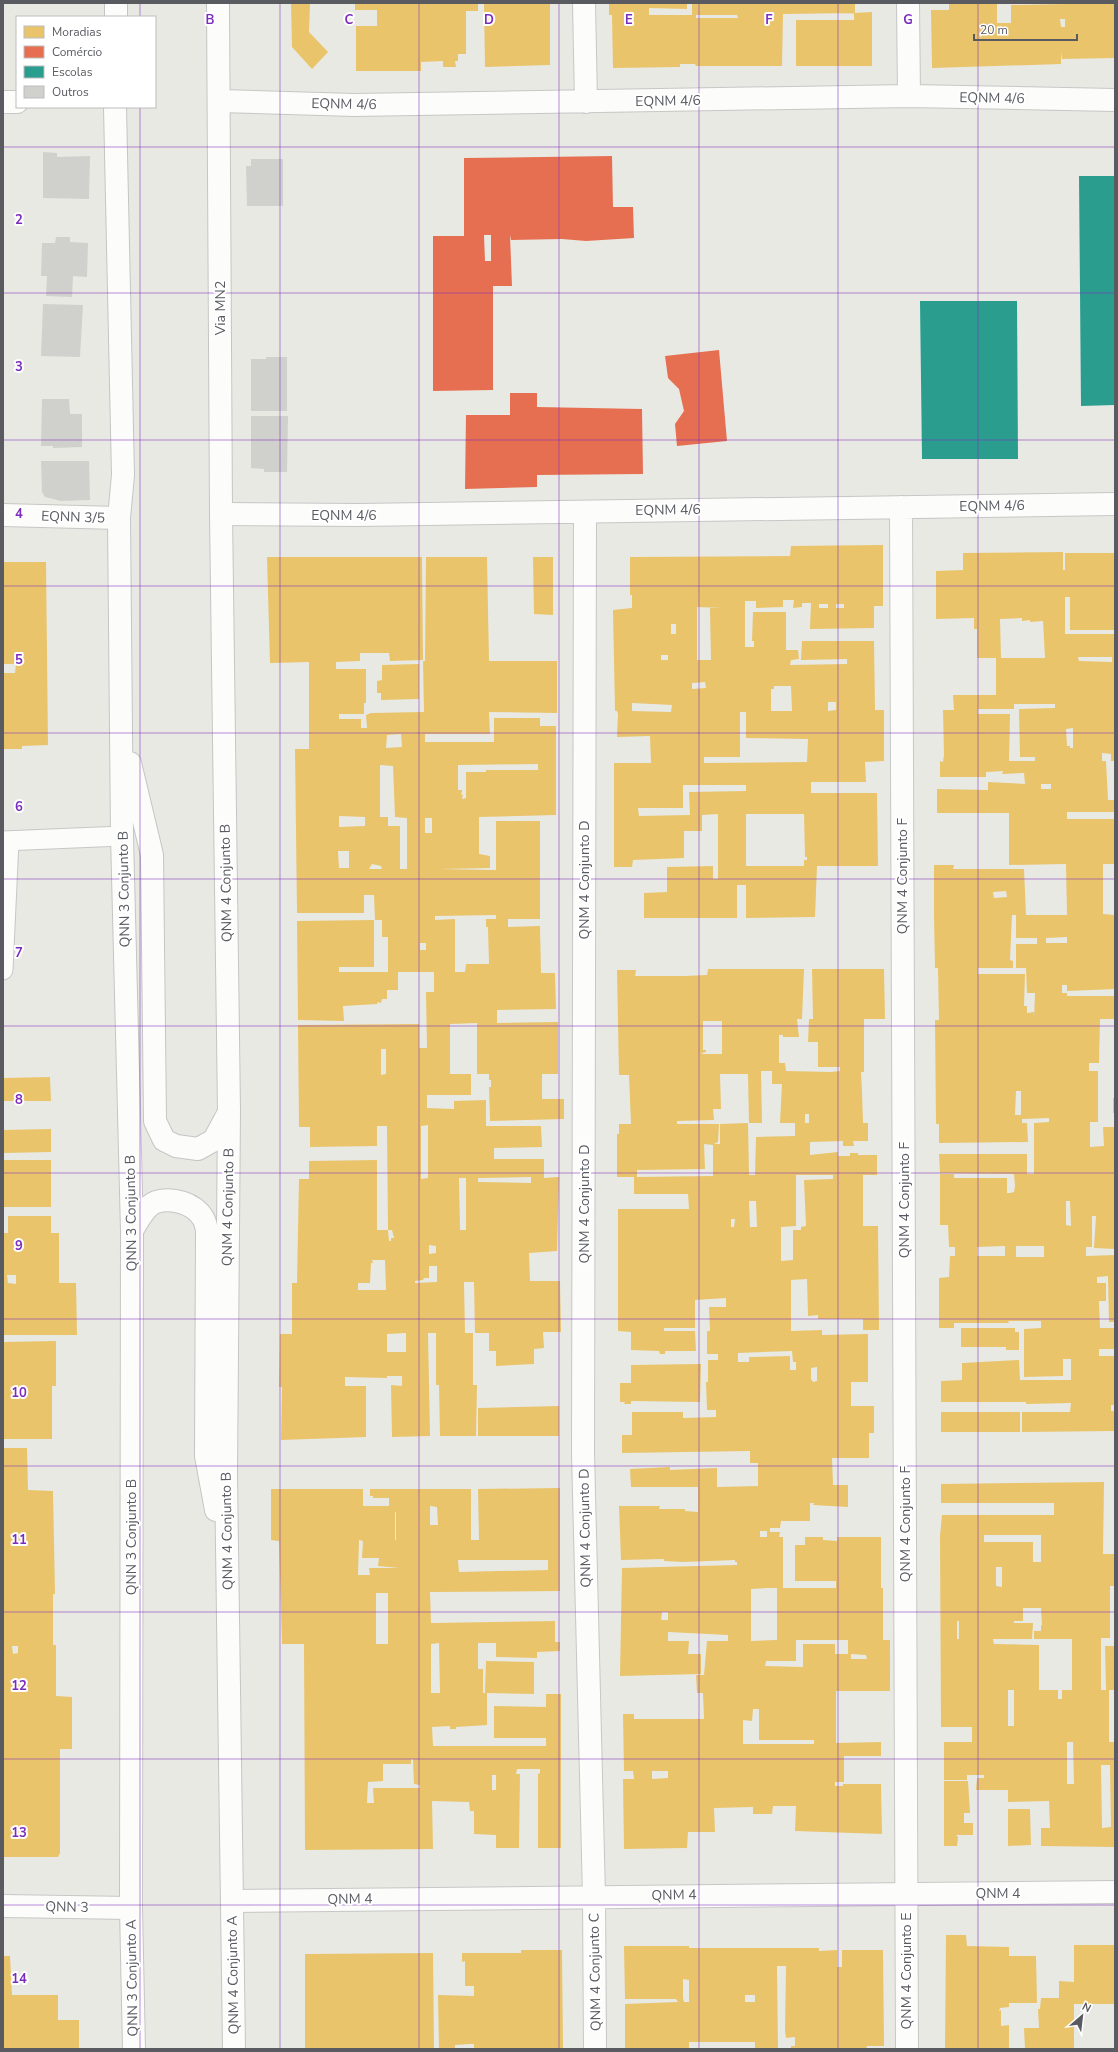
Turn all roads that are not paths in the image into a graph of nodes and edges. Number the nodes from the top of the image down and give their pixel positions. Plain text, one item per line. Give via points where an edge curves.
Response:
1 (116, 3) edge
2 (218, 3) edge
3 (584, 3) edge
4 (908, 3) edge
5 (116, 16) edge
6 (909, 96) junction
7 (1115, 100) edge
8 (220, 101) junction
9 (3, 102) edge
10 (16, 102) edge
11 (586, 102) junction
12 (115, 108) edge
13 (1115, 504) edge
14 (901, 507) junction
15 (585, 512) junction
16 (221, 514) junction
17 (3, 515) edge
18 (120, 518) junction
19 (121, 724) junction
20 (122, 836) junction
21 (6, 841) edge
22 (3, 970) edge
23 (229, 1111) junction
24 (132, 1231) junction
25 (227, 1566) junction
26 (1115, 1892) edge
27 (906, 1893) junction
28 (594, 1896) junction
29 (233, 1901) junction
30 (3, 1906) edge
31 (131, 1908) junction
32 (134, 2049) edge
33 (234, 2049) edge
34 (596, 2049) edge
35 (907, 2049) edge

1 - 5 street
2 - 8 street, Via MN2
3 - 11 street
4 - 6 street
6 - 7 street, EQNM 4/6
6 - 11 street, EQNM 4/6
8 - 11 street, EQNM 4/6 via 354,105
8 - 16 street, Via MN2
9 - 10 street
12 - 18 street via 123,475
13 - 14 street, EQNM 4/6
14 - 15 street, EQNM 4/6
14 - 27 street, QNM 4 Conjunto F
15 - 16 street, EQNM 4/6
15 - 28 street, QNM 4 Conjunto D via 583,1453
16 - 23 street, QNM 4 Conjunto B
17 - 18 street, EQNN 3/5
18 - 19 street, QNN 3 Conjunto B
19 - 20 street, QNN 3 Conjunto B
19 - 23 street via 152,855 155,1121 164,1140 176,1146 198,1149 214,1140
20 - 21 lane
20 - 24 street, QNN 3 Conjunto B
21 - 22 lane
23 - 25 street, QNM 4 Conjunto B
24 - 25 street via 155,1202 184,1202 204,1218 207,1230 206,1456
24 - 31 street, QNN 3 Conjunto B
25 - 29 street, QNM 4 Conjunto B
26 - 27 street, QNM 4
27 - 28 street, QNM 4
27 - 35 street, QNM 4 Conjunto E
28 - 29 street, QNM 4
28 - 34 street, QNM 4 Conjunto C
29 - 33 street, QNM 4 Conjunto A
30 - 31 street, QNN 3
31 - 32 street, QNN 3 Conjunto A

